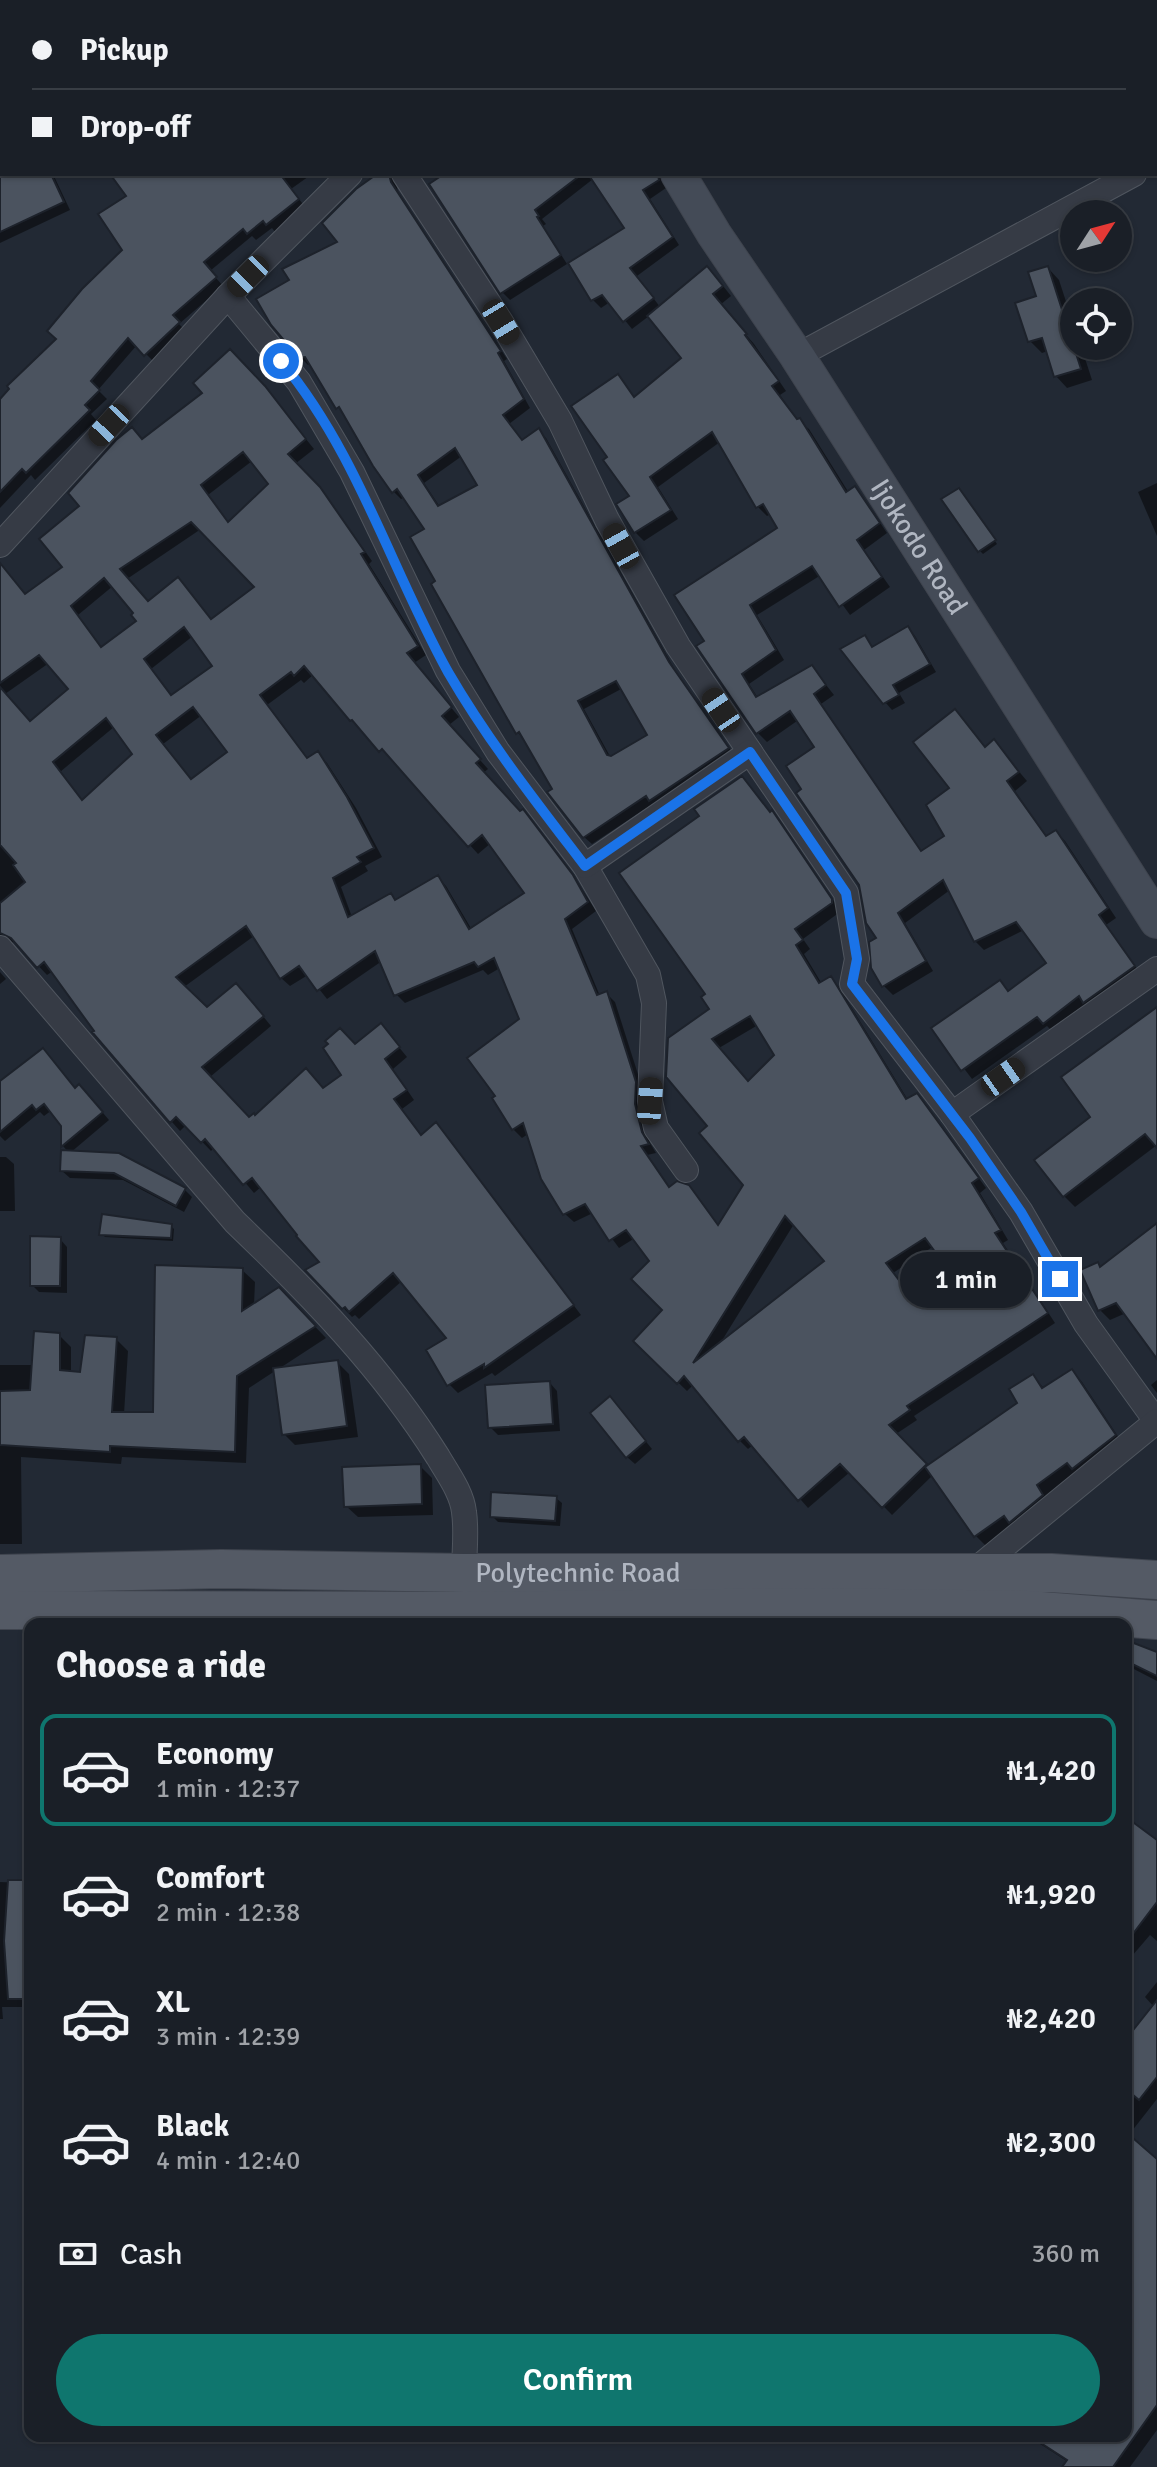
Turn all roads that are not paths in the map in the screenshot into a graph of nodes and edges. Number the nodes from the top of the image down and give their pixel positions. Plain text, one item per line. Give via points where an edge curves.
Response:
1 (348, 176) edge
2 (405, 176) edge
3 (679, 176) edge
4 (1130, 176) edge
5 (228, 296) junction
6 (797, 356) junction
7 (0, 545) edge
8 (750, 752) junction
9 (585, 866) junction
10 (1157, 921) edge
11 (0, 948) edge
12 (1157, 969) edge
13 (952, 1114) junction
14 (686, 1170) dead end
15 (1157, 1421) edge
16 (464, 1573) junction
17 (0, 1574) edge
18 (970, 1574) junction
19 (1157, 1580) edge
20 (0, 1610) edge
21 (1131, 1618) edge
22 (1132, 1618) edge
23 (1157, 1620) edge

1 - 5 street
2 - 8 street via 560,421 607,520 678,646
3 - 6 main road, Ijokodo Road
4 - 6 street
5 - 7 street
5 - 9 street via 299,382 352,472 448,671 498,752
6 - 10 main road, Ijokodo Road
8 - 9 street
8 - 13 street via 846,893 857,959 852,984
9 - 14 street via 648,975 654,1003 650,1101 656,1128
11 - 16 street via 235,1222 384,1378 453,1483 464,1511
12 - 13 street
13 - 15 street via 1021,1212 1086,1324
15 - 18 street
16 - 17 main road, Polytechnic Road via 221,1569
16 - 18 main road, Polytechnic Road
18 - 19 main road, Polytechnic Road
20 - 21 main road, Polytechnic Road via 818,1607 1028,1610
22 - 23 main road, Polytechnic Road

